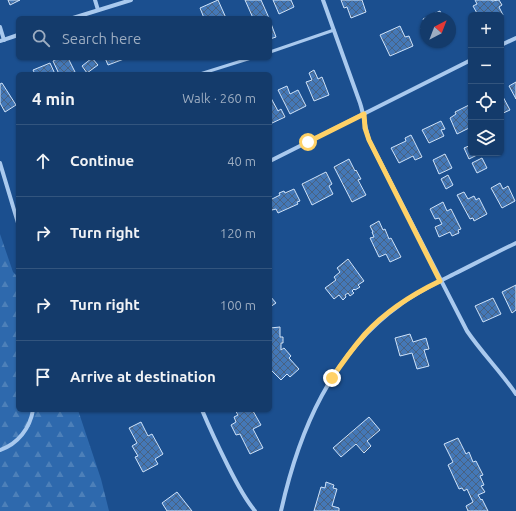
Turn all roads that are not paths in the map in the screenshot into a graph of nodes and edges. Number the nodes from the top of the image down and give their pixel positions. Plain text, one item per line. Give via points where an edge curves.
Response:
1 (95, 0) edge
2 (130, 0) edge
3 (323, 0) edge
4 (98, 10) junction
5 (79, 16) edge
6 (0, 27) edge
7 (334, 30) junction
8 (16, 36) edge
9 (516, 38) edge
10 (2, 40) edge
11 (504, 44) edge
12 (272, 51) edge
13 (246, 60) edge
14 (468, 62) edge
15 (206, 72) edge
16 (364, 114) junction
17 (272, 161) edge
18 (0, 163) edge
19 (16, 216) edge
20 (516, 243) edge
21 (440, 281) junction
22 (516, 394) edge
23 (32, 412) edge
24 (203, 412) edge
25 (0, 450) edge
26 (256, 511) edge
27 (281, 511) edge

1 - 4 street
2 - 4 street
3 - 7 street
4 - 5 street
6 - 10 street
7 - 12 lane
7 - 16 street
8 - 10 street
9 - 11 street
13 - 15 lane
14 - 16 street
16 - 17 street
16 - 21 street via 369,140
18 - 19 street
20 - 21 street
21 - 22 street via 467,331
21 - 27 street via 383,317 366,333 332,378 308,424 294,462
23 - 25 street via 22,434
24 - 26 street via 239,486

